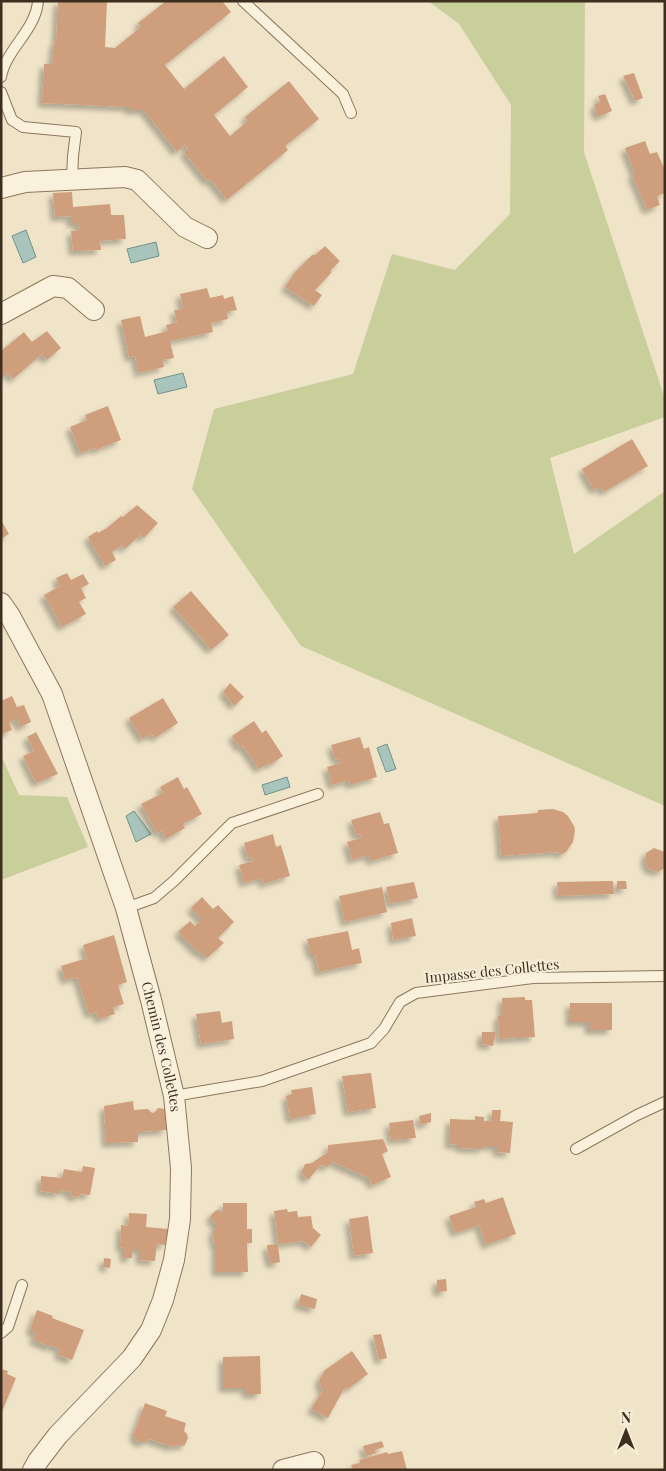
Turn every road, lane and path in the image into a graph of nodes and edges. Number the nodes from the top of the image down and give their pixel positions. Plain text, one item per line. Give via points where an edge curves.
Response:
1 (38, 1) edge
2 (243, 1) edge
3 (1, 77) edge
4 (1, 92) edge
5 (351, 113) dead end
6 (72, 180) junction
7 (1, 188) edge
8 (206, 238) dead end
9 (94, 310) dead end
10 (1, 314) edge
11 (1, 603) edge
12 (318, 794) dead end
13 (126, 908) junction
14 (665, 976) edge
15 (174, 1096) junction
16 (665, 1102) edge
17 (576, 1149) dead end
18 (22, 1285) dead end
19 (1, 1334) edge
20 (314, 1462) dead end
21 (33, 1470) edge
22 (283, 1470) edge

1 - 3 lane via 37,10 3,67
2 - 5 lane via 343,94
4 - 6 lane via 12,120 24,127 76,132
6 - 7 street via 25,182
6 - 8 street via 126,177 137,180 185,227
9 - 10 street via 68,288 53,286
11 - 13 street, Chemin des Collettes via 52,694
12 - 13 lane via 232,823 154,898
13 - 15 street, Chemin des Collettes
14 - 15 lane, Impasse des Collettes via 532,978 416,993 400,1002 384,1029 371,1043 262,1081
15 - 21 street, Chemin des Collettes via 181,1168 180,1219 174,1260 163,1300 151,1330 132,1358 58,1435
16 - 17 lane
18 - 19 lane via 8,1327
20 - 22 street

